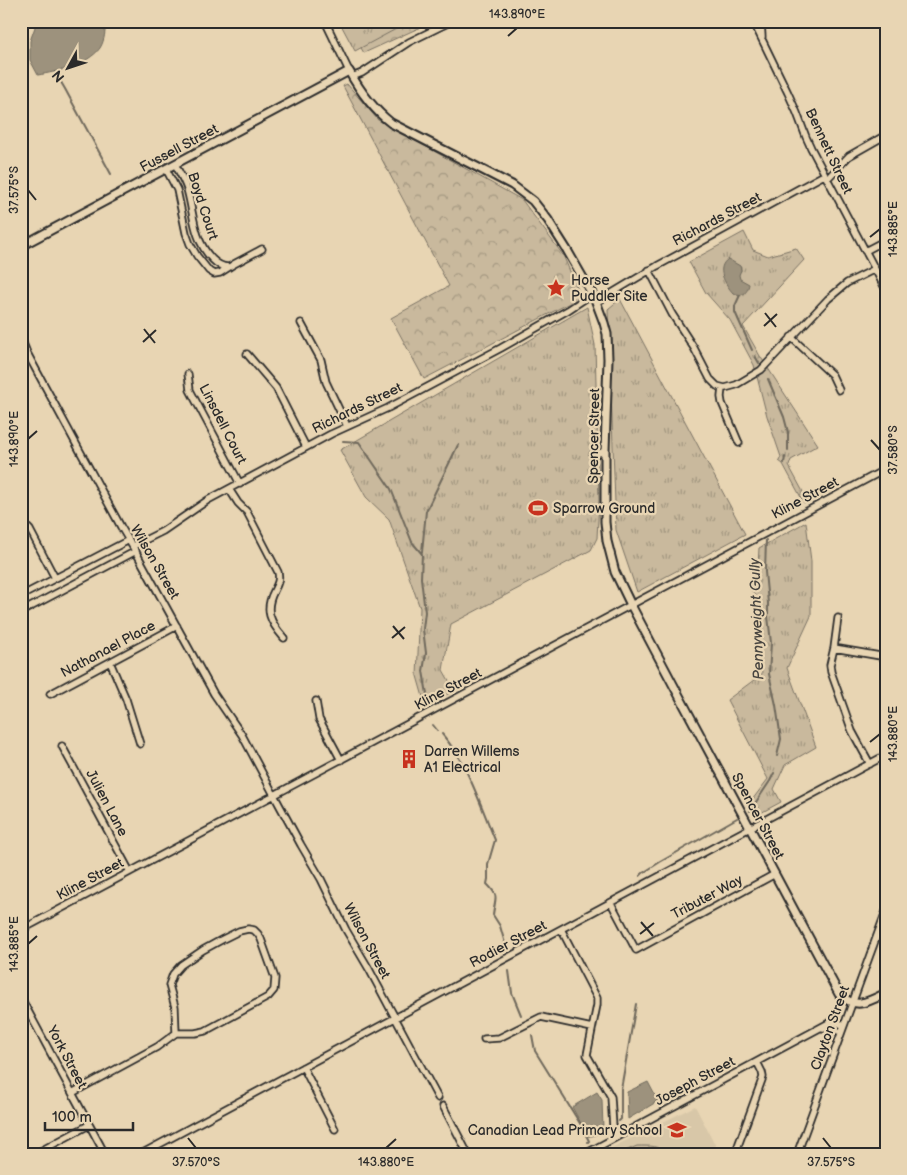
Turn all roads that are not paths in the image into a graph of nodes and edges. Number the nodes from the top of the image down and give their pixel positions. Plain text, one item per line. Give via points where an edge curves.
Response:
1 (325, 21) edge
2 (452, 21) edge
3 (753, 21) edge
4 (761, 21) edge
5 (762, 42) junction
6 (350, 74) junction
7 (886, 135) edge
8 (175, 164) junction
9 (166, 169) junction
10 (826, 177) junction
11 (886, 240) edge
12 (21, 246) edge
13 (262, 249) dead end
14 (865, 251) junction
15 (233, 265) junction
16 (874, 269) junction
17 (649, 270) junction
18 (886, 290) edge
19 (592, 294) junction
20 (597, 302) junction
21 (301, 323) dead end
22 (791, 337) junction
23 (21, 338) edge
24 (247, 354) dead end
25 (188, 374) dead end
26 (722, 388) junction
27 (839, 390) dead end
28 (347, 426) junction
29 (740, 443) dead end
30 (306, 447) junction
31 (605, 451) junction
32 (593, 455) dead end
33 (886, 469) edge
34 (240, 484) junction
35 (229, 490) junction
36 (21, 527) edge
37 (129, 540) junction
38 (134, 549) junction
39 (55, 578) junction
40 (21, 596) edge
41 (631, 605) junction
42 (21, 612) edge
43 (838, 618) dead end
44 (177, 626) junction
45 (284, 638) dead end
46 (834, 648) junction
47 (886, 657) edge
48 (110, 662) junction
49 (50, 694) dead end
50 (316, 701) dead end
51 (140, 744) dead end
52 (62, 746) dead end
53 (886, 755) edge
54 (341, 760) junction
55 (870, 764) junction
56 (274, 795) junction
57 (750, 828) junction
58 (130, 872) junction
59 (775, 874) junction
60 (611, 903) junction
61 (886, 911) edge
62 (561, 929) junction
63 (21, 930) edge
64 (886, 993) edge
65 (21, 998) edge
66 (853, 1001) junction
67 (395, 1018) junction
68 (844, 1025) junction
69 (592, 1028) junction
70 (817, 1030) junction
71 (842, 1032) junction
72 (176, 1033) junction
73 (484, 1040) dead end
74 (758, 1062) junction
75 (303, 1067) junction
76 (72, 1093) junction
77 (438, 1098) dead end
78 (443, 1106) dead end
79 (89, 1125) junction
80 (336, 1128) dead end
81 (618, 1136) junction
82 (35, 1154) edge
83 (104, 1154) edge
84 (141, 1154) edge
85 (468, 1154) edge
86 (585, 1154) edge
87 (735, 1154) edge
88 (797, 1154) edge

1 - 6 street, Spencer Street
2 - 6 street, Fussell Street via 409,42 362,73
3 - 5 street, Bennett Street
4 - 5 street
5 - 10 street, Bennett Street
6 - 8 street, Fussell Street
6 - 19 street, Spencer Street via 375,109 394,125 512,185 529,197 553,228
7 - 10 street, Richards Street via 849,156
8 - 9 street, Fussell Street
8 - 15 street, Boyd Court via 186,186 201,245 219,266
9 - 12 street, Fussell Street
9 - 15 street, Boyd Court via 177,190 187,236 196,256 214,274
10 - 14 street, Bennett Street
10 - 17 street, Richards Street
11 - 14 street
13 - 15 street, Boyd Court
14 - 16 street, Bennett Street
16 - 18 street, Bennett Street
16 - 22 street via 828,299
17 - 20 street, Richards Street
17 - 26 street via 710,379
19 - 20 street, Spencer Street
19 - 28 street, Richards Street via 510,344
20 - 31 street, Spencer Street via 607,340
21 - 28 street
22 - 26 street via 763,368 730,388
22 - 27 street via 832,375
23 - 37 street, Wilson Street
24 - 30 street via 276,388
25 - 34 street, Linsdell Court via 190,390
26 - 29 street via 722,404
28 - 30 street, Richards Street
30 - 34 street, Richards Street
31 - 32 street
31 - 41 street, Spencer Street via 607,541 614,568
33 - 41 street, Kline Street
34 - 35 street, Richards Street
35 - 38 street, Richards Street via 198,506
35 - 45 street via 246,512 278,572 279,580 268,607 273,624
36 - 39 street via 26,526 30,530
37 - 38 street, Wilson Street
37 - 39 street
38 - 42 street, Richards Street
38 - 44 street, Wilson Street
39 - 40 street
41 - 54 street, Kline Street
41 - 57 street, Spencer Street
43 - 46 street
44 - 48 street, Nathanael Place
44 - 56 street, Wilson Street
46 - 47 street
46 - 55 street via 831,672 852,731
48 - 49 street, Nathanael Place
48 - 51 street
50 - 54 street via 320,722
52 - 58 street, Julien Lane
53 - 55 street, Rodier Street
54 - 56 street, Kline Street
55 - 57 street, Rodier Street
56 - 58 street, Kline Street
56 - 67 street, Wilson Street
57 - 59 street, Spencer Street
57 - 60 street, Rodier Street
58 - 63 street, Kline Street
59 - 60 street, Tributer Way via 636,950
59 - 66 street, Spencer Street via 839,994
60 - 62 street, Rodier Street
61 - 66 street, Clayton Street
62 - 67 street, Rodier Street
62 - 69 street via 597,998
64 - 66 street via 864,1004
65 - 76 street, York Street
66 - 68 street, Clayton Street
67 - 75 street, Rodier Street
67 - 77 street, Wilson Street
68 - 70 street, Joseph Street via 832,1022
68 - 71 street, Clayton Street
69 - 73 street via 541,1017 499,1038
69 - 81 street via 587,1056 611,1097 613,1126
70 - 71 street via 828,1027
70 - 74 street, Joseph Street
71 - 88 street, Clayton Street
72 - 72 street via 175,1007 169,985 172,974 194,956 231,934 246,929 257,933 275,975 276,985 272,993 209,1029
72 - 76 street via 161,1045
74 - 81 street, Joseph Street
74 - 87 street via 763,1077
75 - 80 street
75 - 84 street, Rodier Street
76 - 79 street, York Street
78 - 85 street
79 - 82 street
79 - 83 street, York Street
81 - 86 street, Joseph Street

